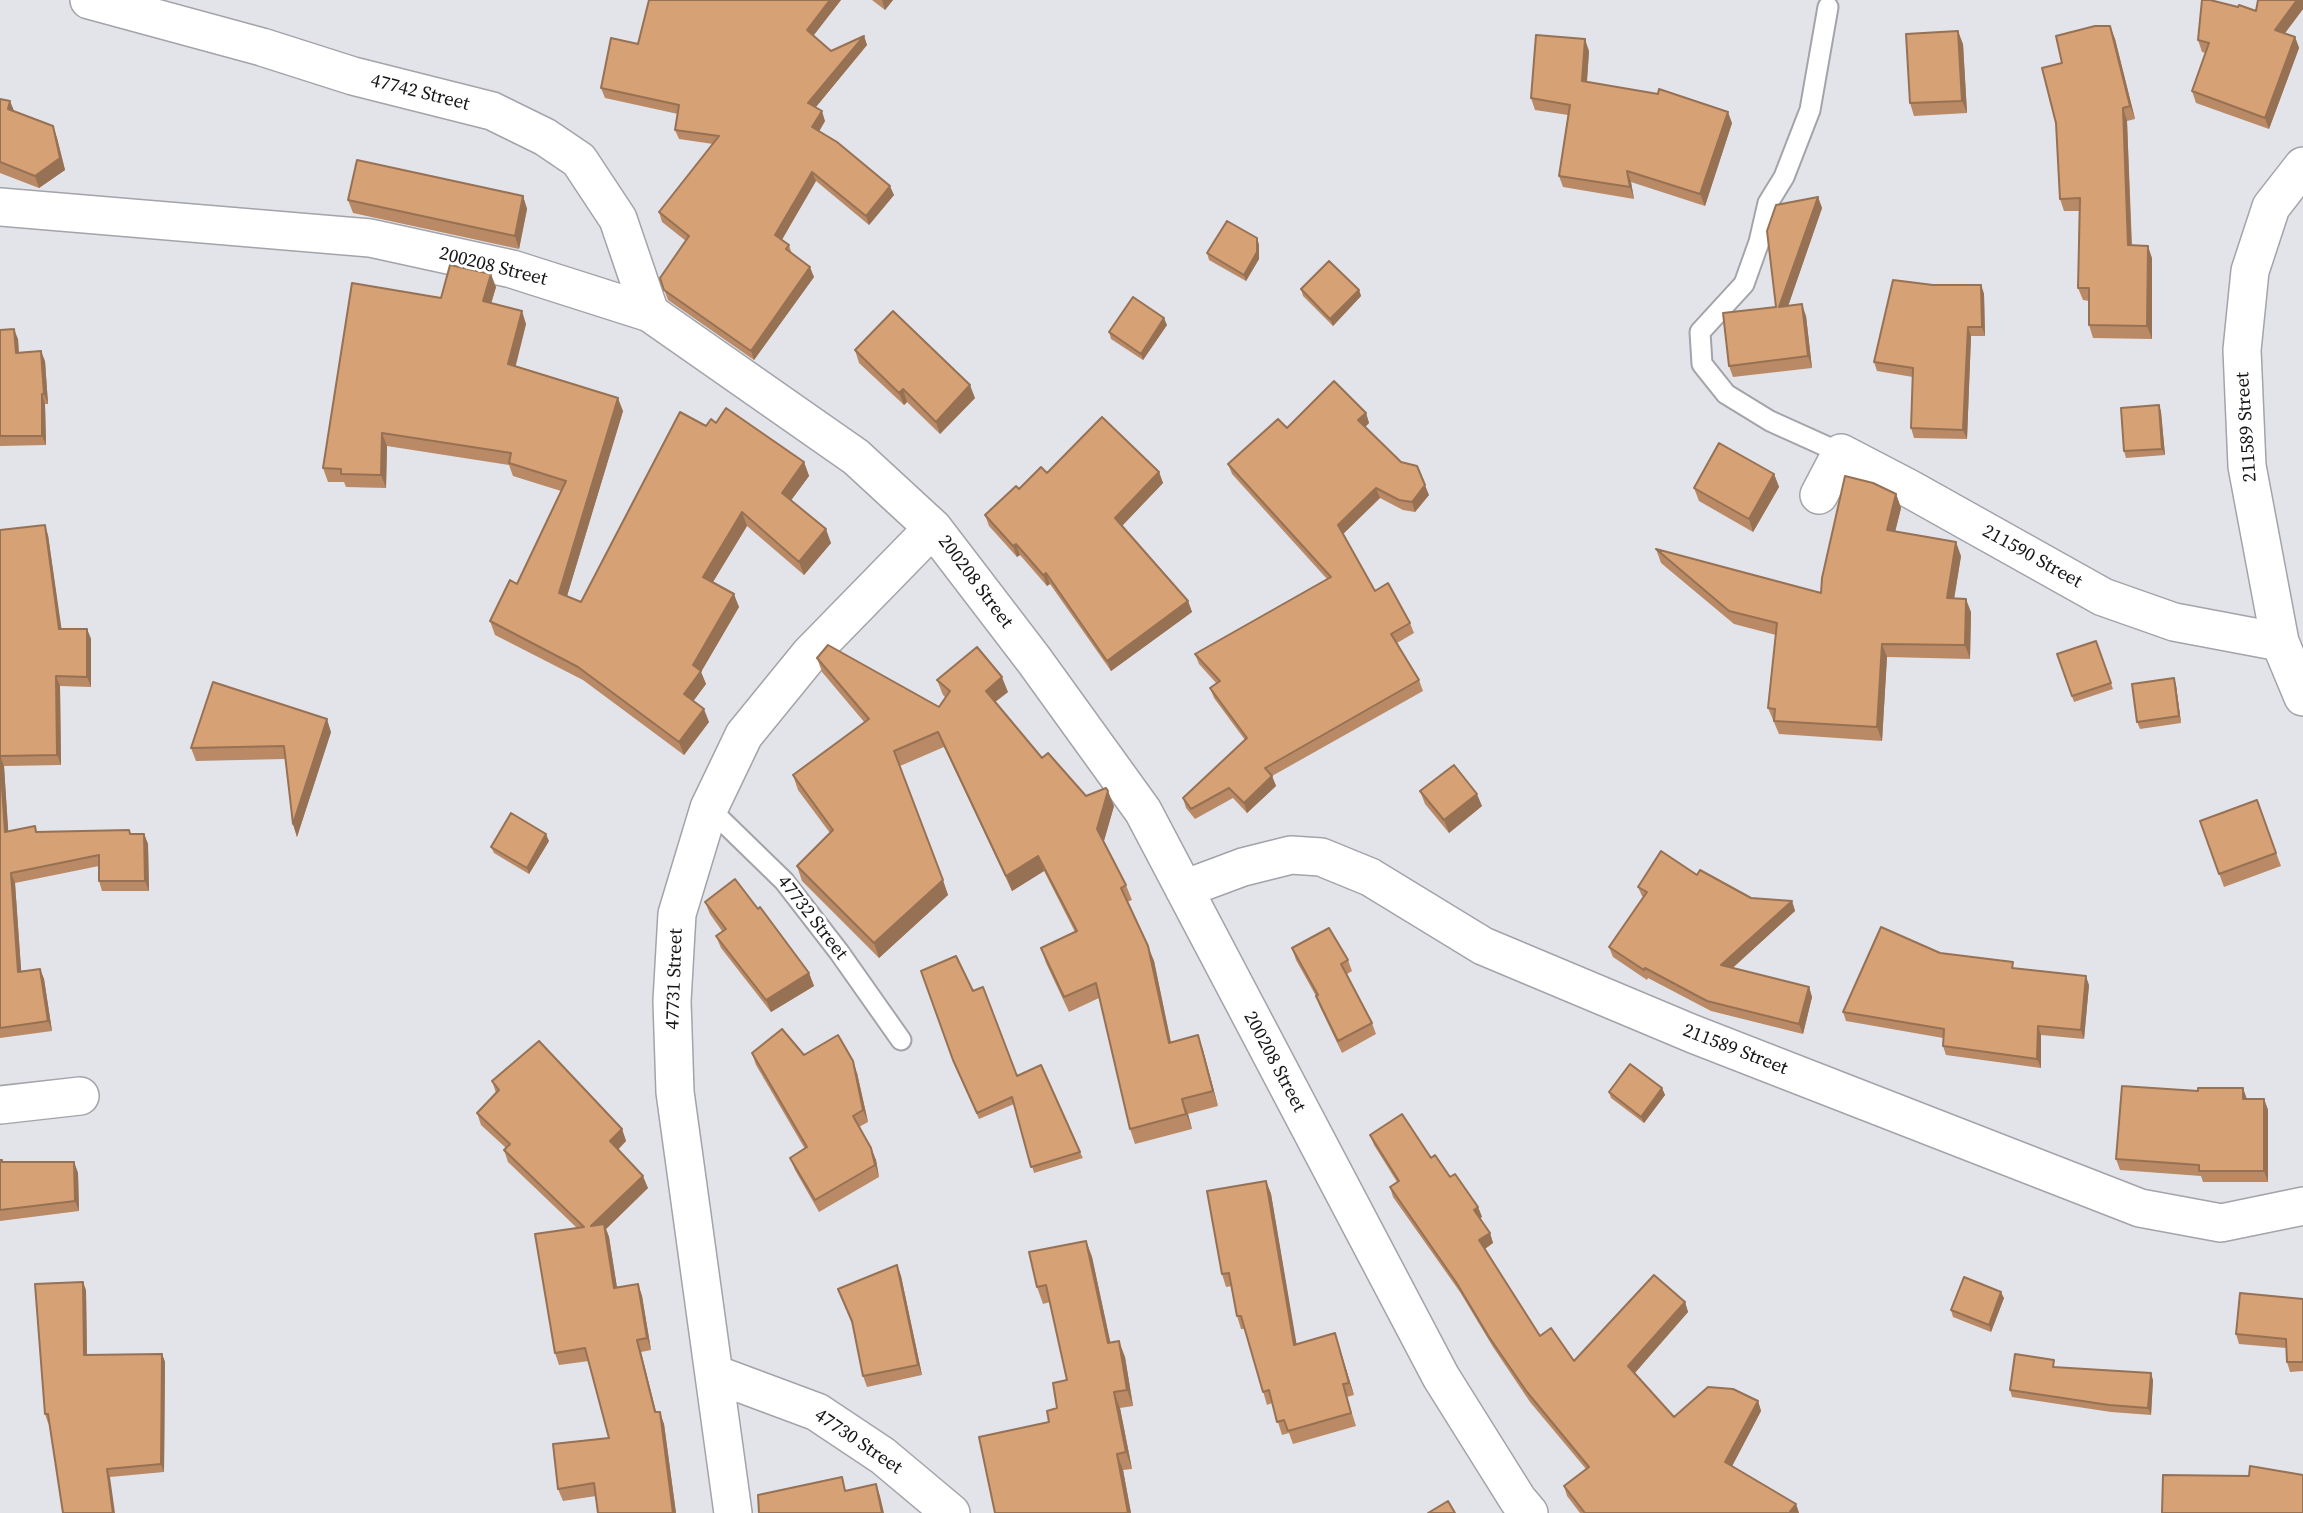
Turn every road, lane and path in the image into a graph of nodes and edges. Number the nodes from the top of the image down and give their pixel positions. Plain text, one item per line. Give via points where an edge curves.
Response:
1 (89, 0) edge
2 (1828, 7) dead end
3 (2303, 166) edge
4 (0, 207) edge
5 (650, 313) junction
6 (1841, 453) junction
7 (1819, 495) dead end
8 (933, 528) junction
9 (2280, 642) junction
10 (2303, 696) edge
11 (709, 808) junction
12 (1184, 889) junction
13 (901, 1040) dead end
14 (80, 1097) dead end
15 (0, 1105) edge
16 (2303, 1206) edge
17 (715, 1374) junction
18 (733, 1513) edge
19 (951, 1513) edge
20 (1530, 1513) edge

1 - 5 street, 47742 Street via 492,111 545,137 579,160 618,219
2 - 6 lane via 1810,110 1784,177 1768,203 1744,284 1700,332 1702,364 1727,394 1770,421
3 - 9 street, 211589 Street via 2271,207 2250,271 2242,350 2247,466
4 - 5 street, 200208 Street via 370,238 512,269
5 - 8 street, 200208 Street via 856,457
6 - 7 street
6 - 9 street, 211590 Street via 2103,597 2174,622
8 - 11 street, 47731 Street via 810,654 744,735
8 - 12 street, 200208 Street via 1143,811
9 - 10 street, 211589 Street
11 - 13 lane, 47732 Street via 784,881
11 - 17 street, 47731 Street via 677,914 672,1001 675,1092
12 - 16 street, 211589 Street via 1291,855 1321,857 1370,877 1483,946 1693,1034 2140,1208 2221,1223
12 - 20 street, 200208 Street via 1441,1377
14 - 15 street
17 - 18 street, 47731 Street
17 - 19 street, 47730 Street via 817,1412 883,1456

